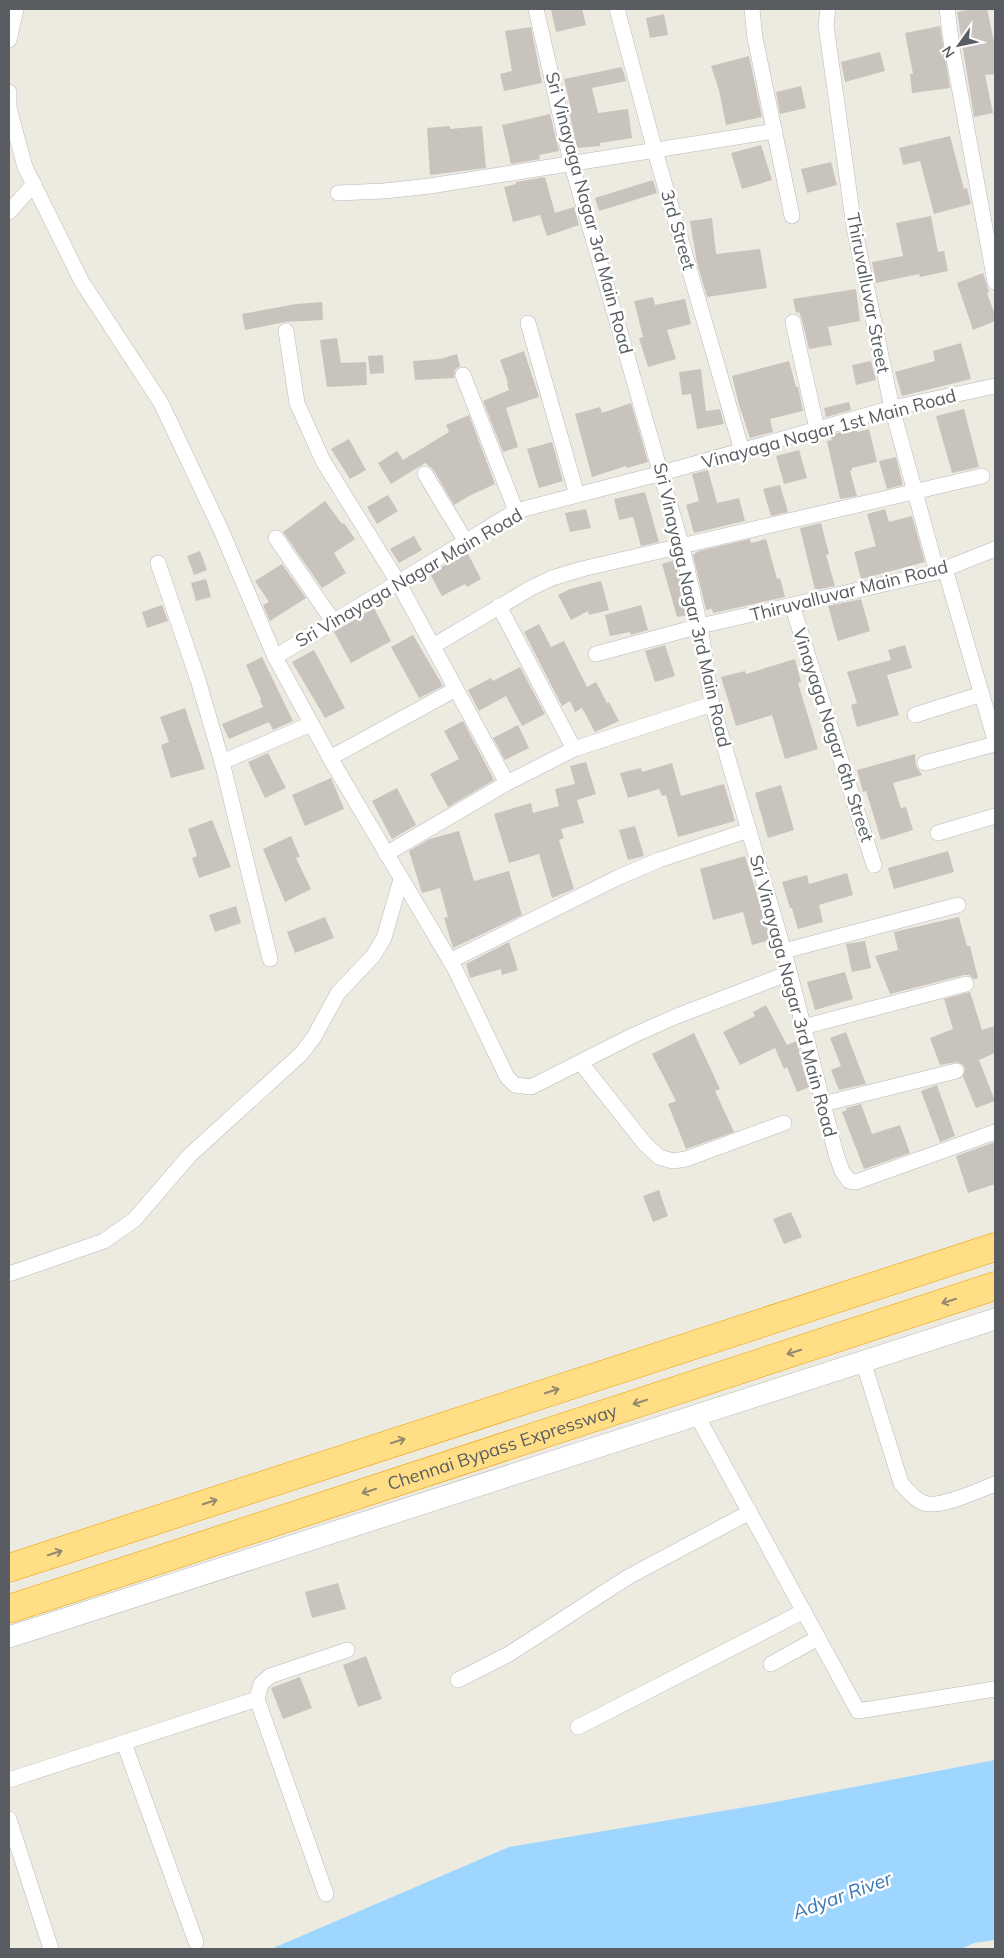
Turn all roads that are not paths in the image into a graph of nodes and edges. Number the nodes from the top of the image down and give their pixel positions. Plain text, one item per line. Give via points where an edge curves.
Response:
1 (16, 9) edge
2 (536, 9) edge
3 (617, 9) edge
4 (752, 9) edge
5 (828, 9) edge
6 (947, 9) edge
7 (9, 40) edge
8 (9, 92) edge
9 (774, 131) junction
10 (655, 151) junction
11 (571, 162) junction
12 (34, 184) junction
13 (338, 193) dead end
14 (9, 212) edge
15 (792, 216) dead end
16 (995, 282) edge
17 (793, 322) dead end
18 (528, 323) dead end
19 (286, 331) dead end
20 (463, 375) dead end
21 (995, 386) edge
22 (892, 408) junction
23 (818, 429) junction
24 (742, 451) junction
25 (662, 473) junction
26 (425, 474) dead end
27 (982, 476) dead end
28 (914, 491) junction
29 (577, 495) junction
30 (516, 511) junction
31 (276, 538) dead end
32 (466, 542) junction
33 (682, 547) junction
34 (995, 549) edge
35 (158, 563) dead end
36 (941, 570) junction
37 (398, 582) junction
38 (792, 605) junction
39 (499, 606) junction
40 (333, 622) junction
41 (700, 626) junction
42 (433, 646) junction
43 (596, 654) dead end
44 (274, 657) junction
45 (456, 689) junction
46 (982, 694) junction
47 (712, 704) junction
48 (915, 714) dead end
49 (311, 724) junction
50 (995, 742) edge
51 (574, 748) junction
52 (330, 758) junction
53 (222, 762) junction
54 (925, 763) dead end
55 (507, 783) junction
56 (995, 816) edge
57 (748, 830) junction
58 (938, 833) dead end
59 (386, 854) junction
60 (874, 864) dead end
61 (401, 879) junction
62 (958, 905) dead end
63 (784, 951) junction
64 (270, 959) dead end
65 (450, 961) junction
66 (789, 974) junction
67 (966, 984) dead end
68 (803, 1027) junction
69 (581, 1063) junction
70 (956, 1071) dead end
71 (823, 1104) junction
72 (784, 1123) dead end
73 (995, 1132) edge
74 (995, 1247) edge
75 (9, 1274) edge
76 (995, 1286) edge
77 (995, 1319) edge
78 (863, 1361) junction
79 (696, 1414) junction
80 (995, 1484) edge
81 (750, 1512) junction
82 (9, 1568) edge
83 (9, 1609) edge
84 (804, 1612) junction
85 (9, 1637) edge
86 (818, 1638) junction
87 (347, 1650) dead end
88 (771, 1664) dead end
89 (458, 1680) dead end
90 (995, 1689) edge
91 (258, 1699) junction
92 (578, 1727) dead end
93 (124, 1743) junction
94 (9, 1780) edge
95 (9, 1819) edge
96 (326, 1894) dead end
97 (196, 1942) dead end
98 (51, 1949) edge

1 - 7 street
2 - 11 street, Sri Vinayaga Nagar 3rd Main Road
3 - 10 street, 3rd Street
4 - 9 street
5 - 22 street, Thiruvalluvar Street via 826,25 854,227
6 - 16 street
8 - 12 street via 9,108 25,167
9 - 10 street
9 - 15 street
10 - 11 street
10 - 24 street, 3rd Street
11 - 13 street via 430,186
11 - 25 street, Sri Vinayaga Nagar 3rd Main Road
12 - 14 street
12 - 44 street via 82,282 161,403 221,530
17 - 23 street
18 - 29 street
19 - 37 street via 297,403 320,453
20 - 30 street
21 - 22 street, Vinayaga Nagar 1st Main Road
22 - 23 street, Vinayaga Nagar 1st Main Road
22 - 28 street, Thiruvalluvar Street
23 - 24 street, Vinayaga Nagar 1st Main Road
24 - 25 street, Vinayaga Nagar 1st Main Road
25 - 29 street, Sri Vinayaga Nagar Main Road
25 - 33 street, Sri Vinayaga Nagar 3rd Main Road
26 - 32 street
27 - 28 street
28 - 33 street
28 - 36 street, Thiruvalluvar Street
29 - 30 street, Sri Vinayaga Nagar Main Road
30 - 32 street, Sri Vinayaga Nagar Main Road
31 - 40 street
32 - 37 street, Sri Vinayaga Nagar Main Road
33 - 39 street via 552,578
33 - 41 street, Sri Vinayaga Nagar 3rd Main Road
34 - 36 street, Thiruvalluvar Main Road
35 - 53 street
36 - 38 street, Thiruvalluvar Main Road
36 - 46 street, Thiruvalluvar Street
37 - 40 street, Sri Vinayaga Nagar Main Road
37 - 42 street
38 - 41 street, Thiruvalluvar Main Road
38 - 60 street, Vinayaga Nagar 6th Street
39 - 42 street
39 - 51 street
40 - 44 street, Sri Vinayaga Nagar Main Road
41 - 43 street, Thiruvalluvar Main Road
41 - 47 street, Sri Vinayaga Nagar 3rd Main Road
42 - 45 street
44 - 49 street
45 - 52 street
45 - 55 street
46 - 48 street
46 - 50 street, Thiruvalluvar Street
47 - 51 street
47 - 57 street, Sri Vinayaga Nagar 3rd Main Road
49 - 52 street
49 - 53 street
50 - 54 street
51 - 55 street
52 - 59 street
53 - 64 street
55 - 59 street
56 - 58 street
57 - 63 street, Sri Vinayaga Nagar 3rd Main Road
57 - 65 street via 619,876
59 - 61 street
61 - 65 street
61 - 75 street via 384,938 373,956 338,993 314,1038 301,1054 190,1155 134,1220 104,1241
62 - 63 street
63 - 66 street, Sri Vinayaga Nagar 3rd Main Road
65 - 69 street via 507,1077 515,1085 531,1088
66 - 68 street, Sri Vinayaga Nagar 3rd Main Road
66 - 69 street via 634,1034
67 - 68 street
68 - 71 street, Sri Vinayaga Nagar 3rd Main Road
69 - 72 street via 645,1144 660,1157 673,1162
70 - 71 street
71 - 73 street, Sri Vinayaga Nagar 3rd Main Road via 836,1154 849,1181 856,1182
82 -> 74 highway
76 -> 83 highway, Chennai Bypass Expressway
77 - 78 street
78 - 79 street
78 - 80 street via 901,1483 912,1495 925,1504 944,1503
79 - 81 street
79 - 85 street
81 - 84 street
81 - 89 street via 628,1577 509,1654
84 - 86 street
84 - 92 street
86 - 88 street
86 - 90 street via 858,1711
87 - 91 street via 270,1676 261,1684
91 - 93 street
91 - 96 street
93 - 94 street
93 - 97 street
95 - 98 street

